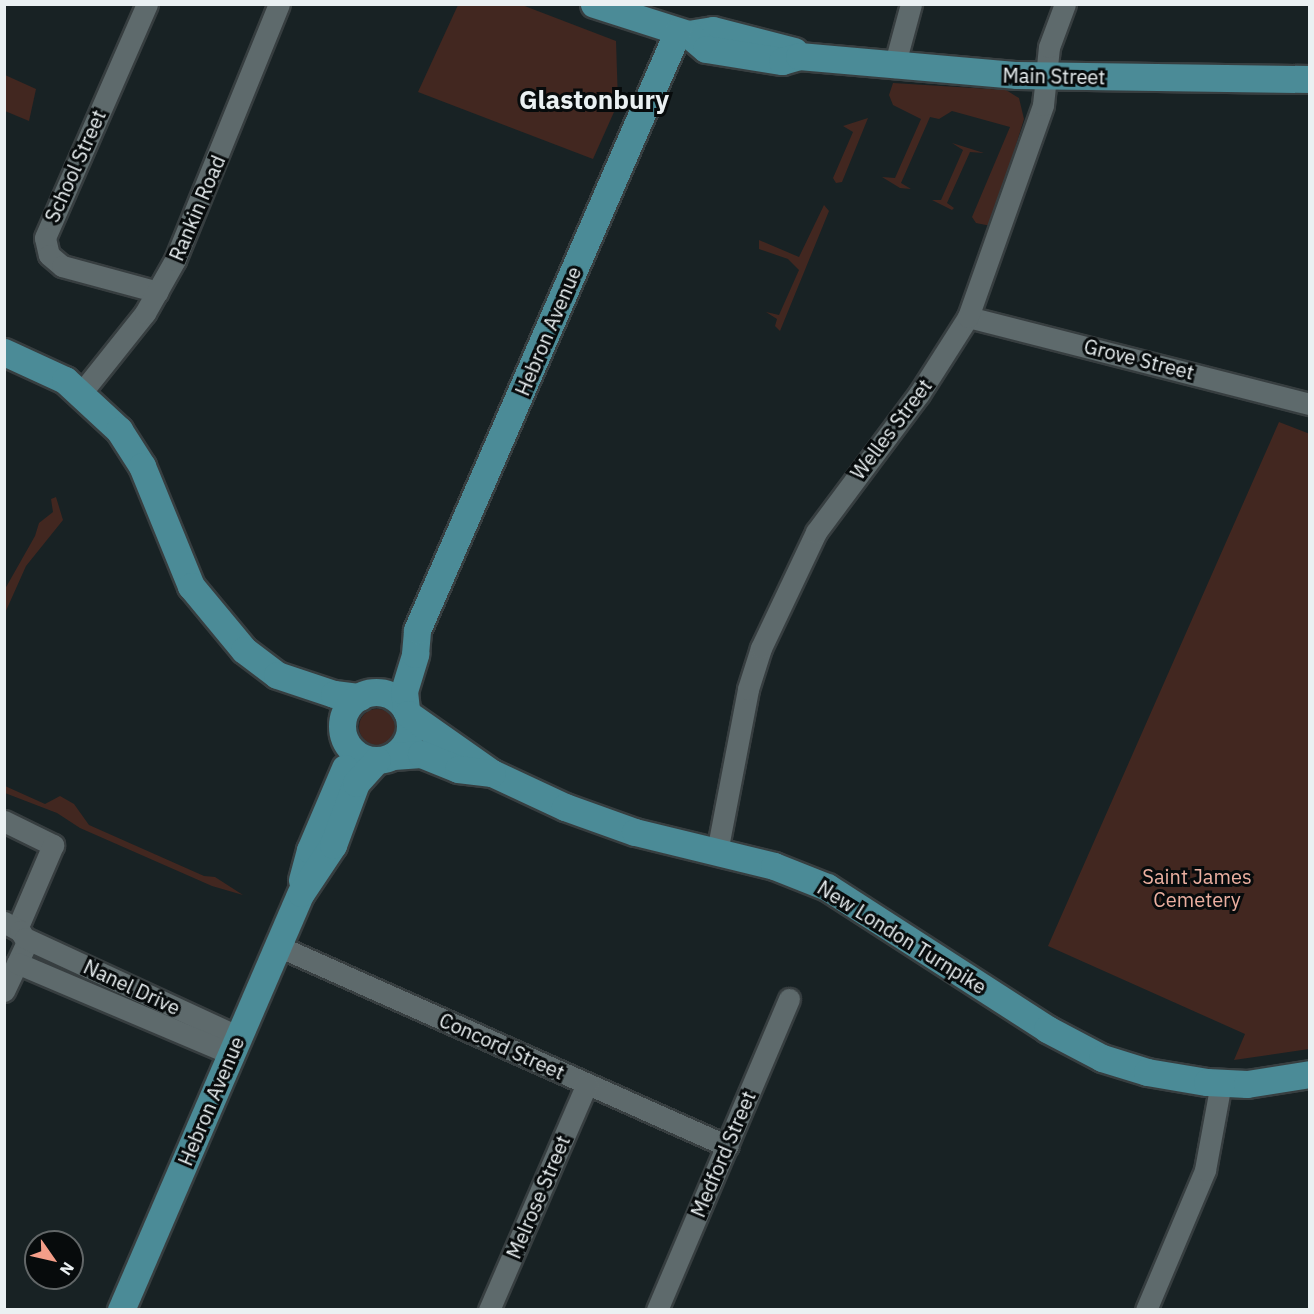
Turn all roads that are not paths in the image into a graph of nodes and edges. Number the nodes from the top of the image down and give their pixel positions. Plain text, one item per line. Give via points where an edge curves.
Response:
1 (147, 4) edge
2 (279, 4) edge
3 (594, 4) edge
4 (911, 4) edge
5 (1065, 4) edge
6 (683, 32) junction
7 (894, 67) junction
8 (1048, 76) junction
9 (1310, 79) edge
10 (158, 292) junction
11 (968, 317) junction
12 (4, 352) edge
13 (82, 392) junction
14 (1310, 404) edge
15 (417, 630) junction
16 (277, 675) junction
17 (364, 695) junction
18 (407, 712) junction
19 (345, 739) junction
20 (385, 758) junction
21 (492, 773) junction
22 (4, 820) edge
23 (717, 852) junction
24 (301, 892) junction
25 (16, 930) edge
26 (278, 946) junction
27 (17, 963) junction
28 (4, 991) edge
29 (789, 999) dead end
30 (235, 1046) junction
31 (1310, 1074) edge
32 (587, 1083) junction
33 (1221, 1083) junction
34 (726, 1146) junction
35 (121, 1310) edge
36 (489, 1310) edge
37 (657, 1310) edge
38 (1146, 1310) edge

1 - 10 street, School Street via 48,227 48,252 62,266
2 - 10 street, Rankin Road via 198,208
3 - 6 main road, Main Street
4 - 7 street
5 - 8 street, Welles Street via 1049,47
6 - 7 main road, Main Street via 701,48 729,54 782,61 799,56
6 - 15 main road, Hebron Avenue
7 - 8 main road, Main Street
8 - 9 main road, Main Street
8 - 11 street, Welles Street via 1005,220
10 - 13 street, Rankin Road
11 - 14 street, Grove Street
11 - 23 street, Welles Street via 919,394 830,510 796,568 748,689
12 - 13 main road via 51,371
13 - 16 main road via 105,413 132,448 150,484 180,566 205,606 244,650
15 - 17 main road, Hebron Avenue via 399,649 386,678
15 - 18 main road, Hebron Avenue via 415,654 404,691
16 - 17 main road via 334,694
16 - 19 main road via 293,691 330,712
17 - 18 main road via 390,695
17 - 19 main road via 345,713
18 - 20 main road via 407,740
18 - 21 main road, New London Turnpike
19 - 20 main road via 359,755
19 - 24 main road, Hebron Avenue via 343,775 310,850
20 - 21 main road, New London Turnpike via 421,754 458,770
20 - 24 main road, Hebron Avenue via 356,783 336,838
21 - 23 main road, New London Turnpike via 600,821
22 - 25 street via 53,845
23 - 33 main road, New London Turnpike via 774,866 837,892 1025,1016 1091,1053 1147,1072
24 - 26 main road, Hebron Avenue
25 - 27 street
25 - 30 street, Nanel Drive
26 - 30 main road, Hebron Avenue
26 - 32 street, Concord Street
27 - 28 street
27 - 30 street, Nanel Drive
29 - 34 street, Medford Street
30 - 35 main road, Hebron Avenue
31 - 33 main road, New London Turnpike via 1269,1082
32 - 34 street, Concord Street
32 - 36 street, Melrose Street
33 - 38 street via 1205,1170
34 - 37 street, Medford Street

